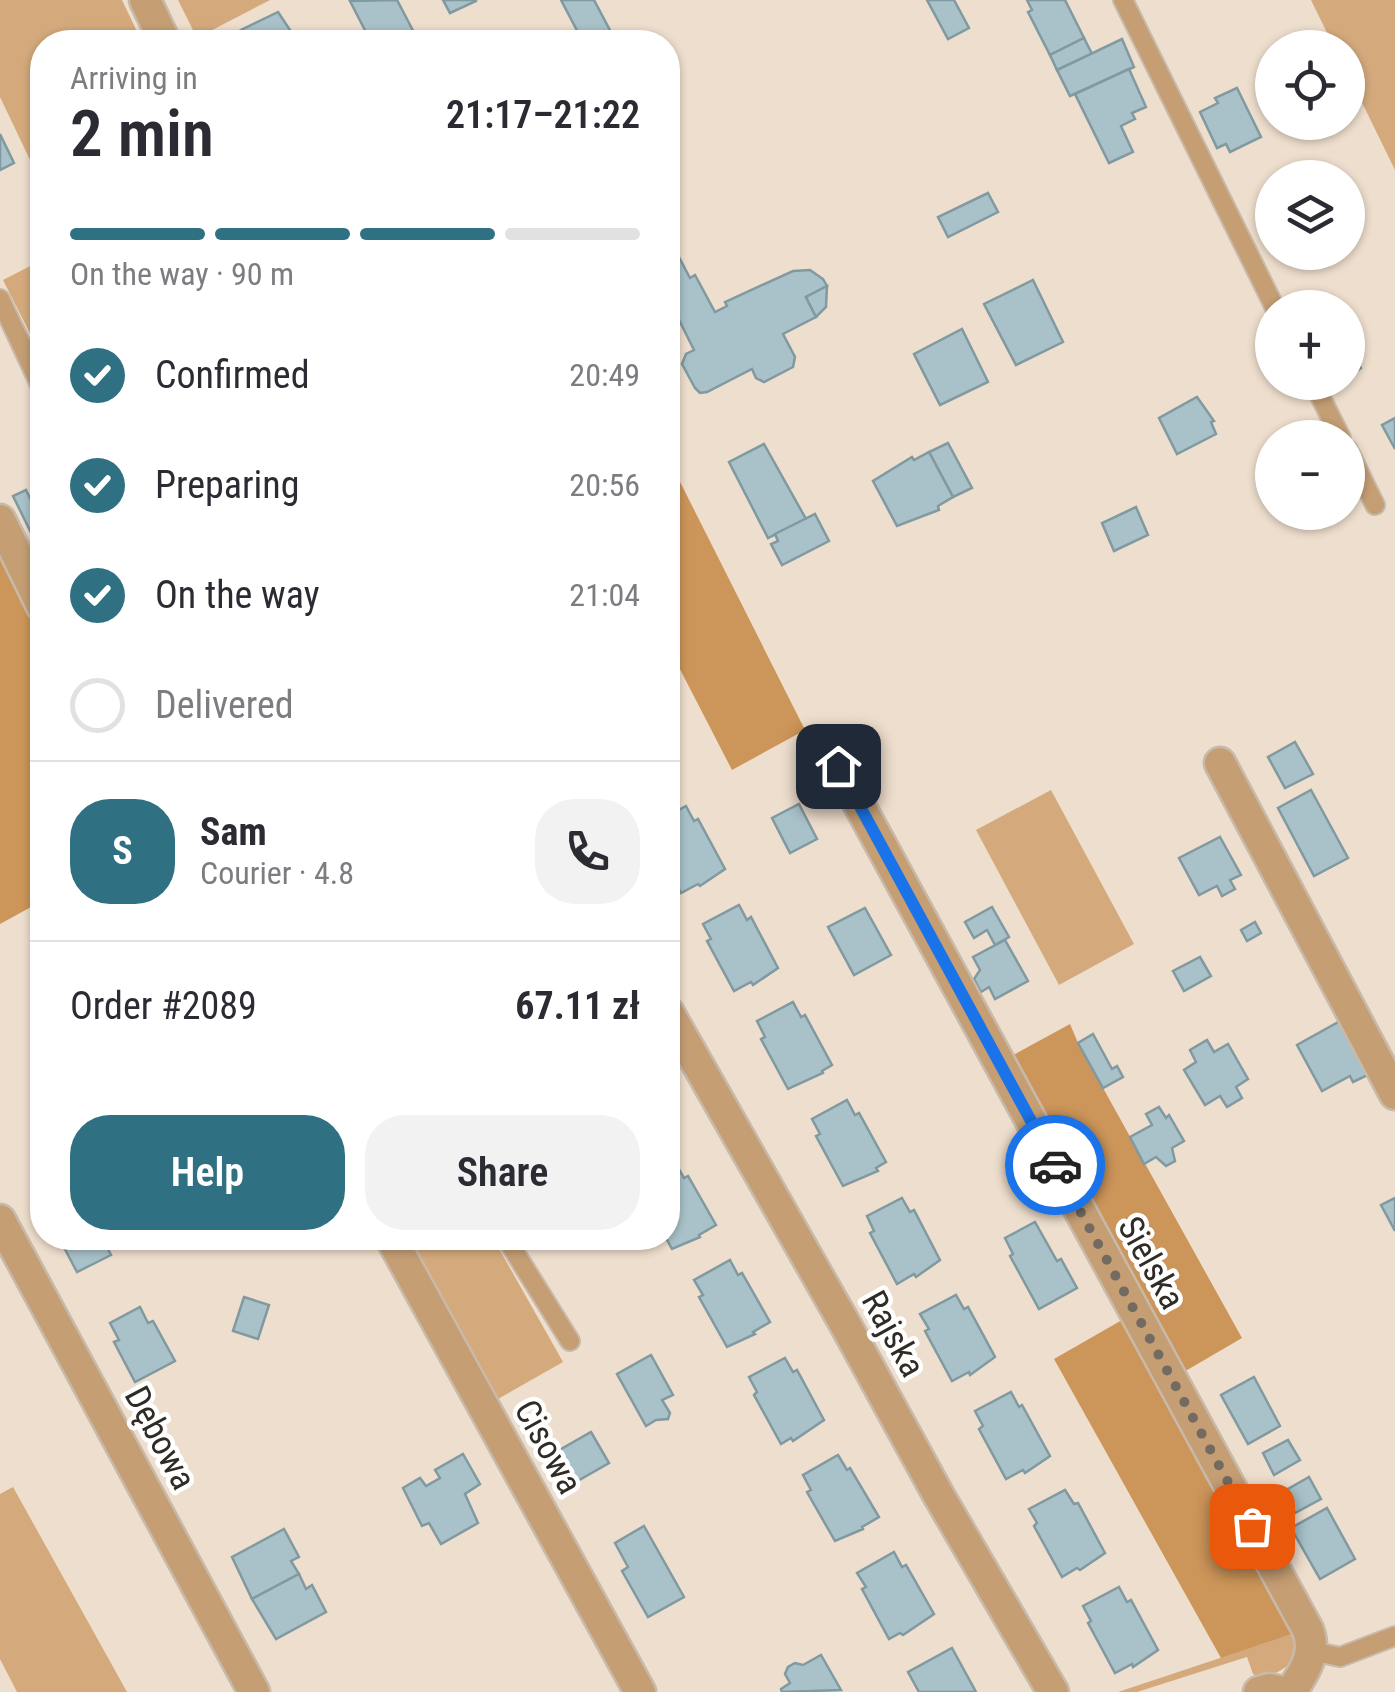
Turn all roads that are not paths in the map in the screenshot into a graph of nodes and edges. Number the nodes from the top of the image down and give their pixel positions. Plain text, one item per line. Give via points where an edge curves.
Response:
1 (145, 0) edge
2 (1122, 0) edge
3 (159, 30) edge
4 (1265, 290) edge
5 (0, 299) edge
6 (30, 363) edge
7 (1365, 485) edge
8 (1375, 505) dead end
9 (0, 520) edge
10 (30, 581) edge
11 (1220, 763) dead end
12 (838, 766) dead end
13 (680, 1033) edge
14 (1395, 1094) edge
15 (0, 1220) edge
16 (397, 1250) edge
17 (513, 1250) edge
18 (570, 1342) dead end
19 (1395, 1636) edge
20 (1312, 1651) junction
21 (254, 1692) edge
22 (640, 1692) edge
23 (1053, 1692) edge
24 (1259, 1692) edge
25 (1283, 1692) edge
26 (1291, 1692) edge

1 - 3 street
2 - 4 lane
5 - 6 lane
7 - 8 lane
9 - 10 street
11 - 14 street
12 - 20 street, Sielska via 1308,1630
13 - 23 street, Rajska
15 - 21 street, Dębowa
16 - 22 street, Cisowa
17 - 18 lane
19 - 20 lane via 1340,1657
20 - 26 street
24 - 25 street

